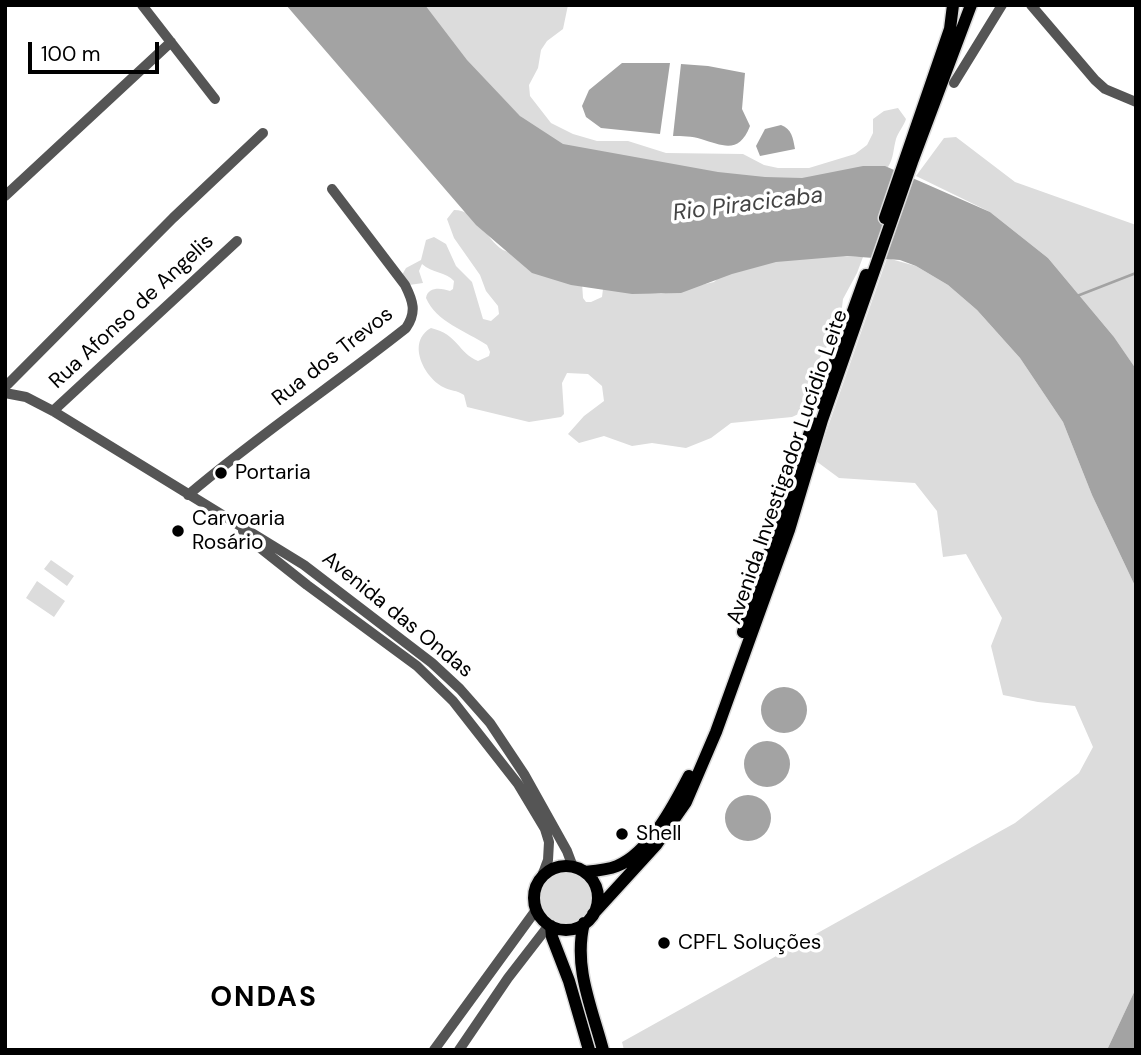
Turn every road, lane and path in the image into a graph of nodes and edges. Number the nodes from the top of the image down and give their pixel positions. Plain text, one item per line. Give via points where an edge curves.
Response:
1 (142, 5) edge
2 (953, 5) edge
3 (971, 5) edge
4 (1002, 5) edge
5 (1031, 5) edge
6 (171, 42) junction
7 (954, 83) dead end
8 (215, 99) dead end
9 (1136, 102) edge
10 (263, 132) dead end
11 (908, 160) junction
12 (332, 189) dead end
13 (5, 196) edge
14 (237, 241) dead end
15 (872, 270) junction
16 (6, 387) edge
17 (53, 411) junction
18 (188, 495) junction
19 (239, 525) junction
20 (254, 543) junction
21 (304, 565) junction
22 (307, 585) junction
23 (352, 602) junction
24 (446, 693) junction
25 (496, 732) junction
26 (579, 869) junction
27 (542, 876) junction
28 (536, 910) junction
29 (589, 918) junction
30 (550, 926) junction
31 (434, 1050) edge
32 (459, 1050) edge
33 (589, 1050) edge
34 (603, 1050) edge

1 - 6 street
2 - 11 main road, Avenida Investigador Lucídio Leite via 950,29
3 - 11 main road, Avenida Investigador Lucídio Leite
4 - 7 street
5 - 9 street via 1105,89
6 - 8 street
6 - 13 street
10 - 16 street
11 - 15 main road, Avenida Investigador Lucídio Leite
12 - 18 street, Rua dos Trevos via 405,285 414,314 406,328
14 - 17 street, Rua Afonso de Angelis
15 - 26 main road, Avenida Investigador Lucídio Leite via 816,413 712,724 690,775 641,850 620,865
15 - 29 main road, Avenida Investigador Lucídio Leite via 789,530 686,802 656,845
16 - 17 street, Avenida das Ondas
17 - 18 street, Avenida das Ondas
18 - 19 street, Avenida das Ondas
19 - 20 street, Avenida das Ondas
19 - 21 street, Avenida das Ondas
20 - 21 street via 295,565
20 - 22 street, Avenida das Ondas
21 - 23 street, Avenida das Ondas
22 - 23 street via 317,581
22 - 24 street, Avenida das Ondas via 417,666
23 - 25 street, Avenida das Ondas via 449,678
24 - 25 street via 456,694
24 - 27 street, Avenida das Ondas via 510,773 545,829 548,860
25 - 26 street, Avenida das Ondas
26 - 27 main road via 556,867
26 - 29 main road via 591,878 598,896
27 - 28 main road via 536,886
28 - 30 main road
28 - 31 street
29 - 30 main road via 568,930
29 - 34 main road via 580,943 581,971
30 - 32 street
30 - 33 main road

